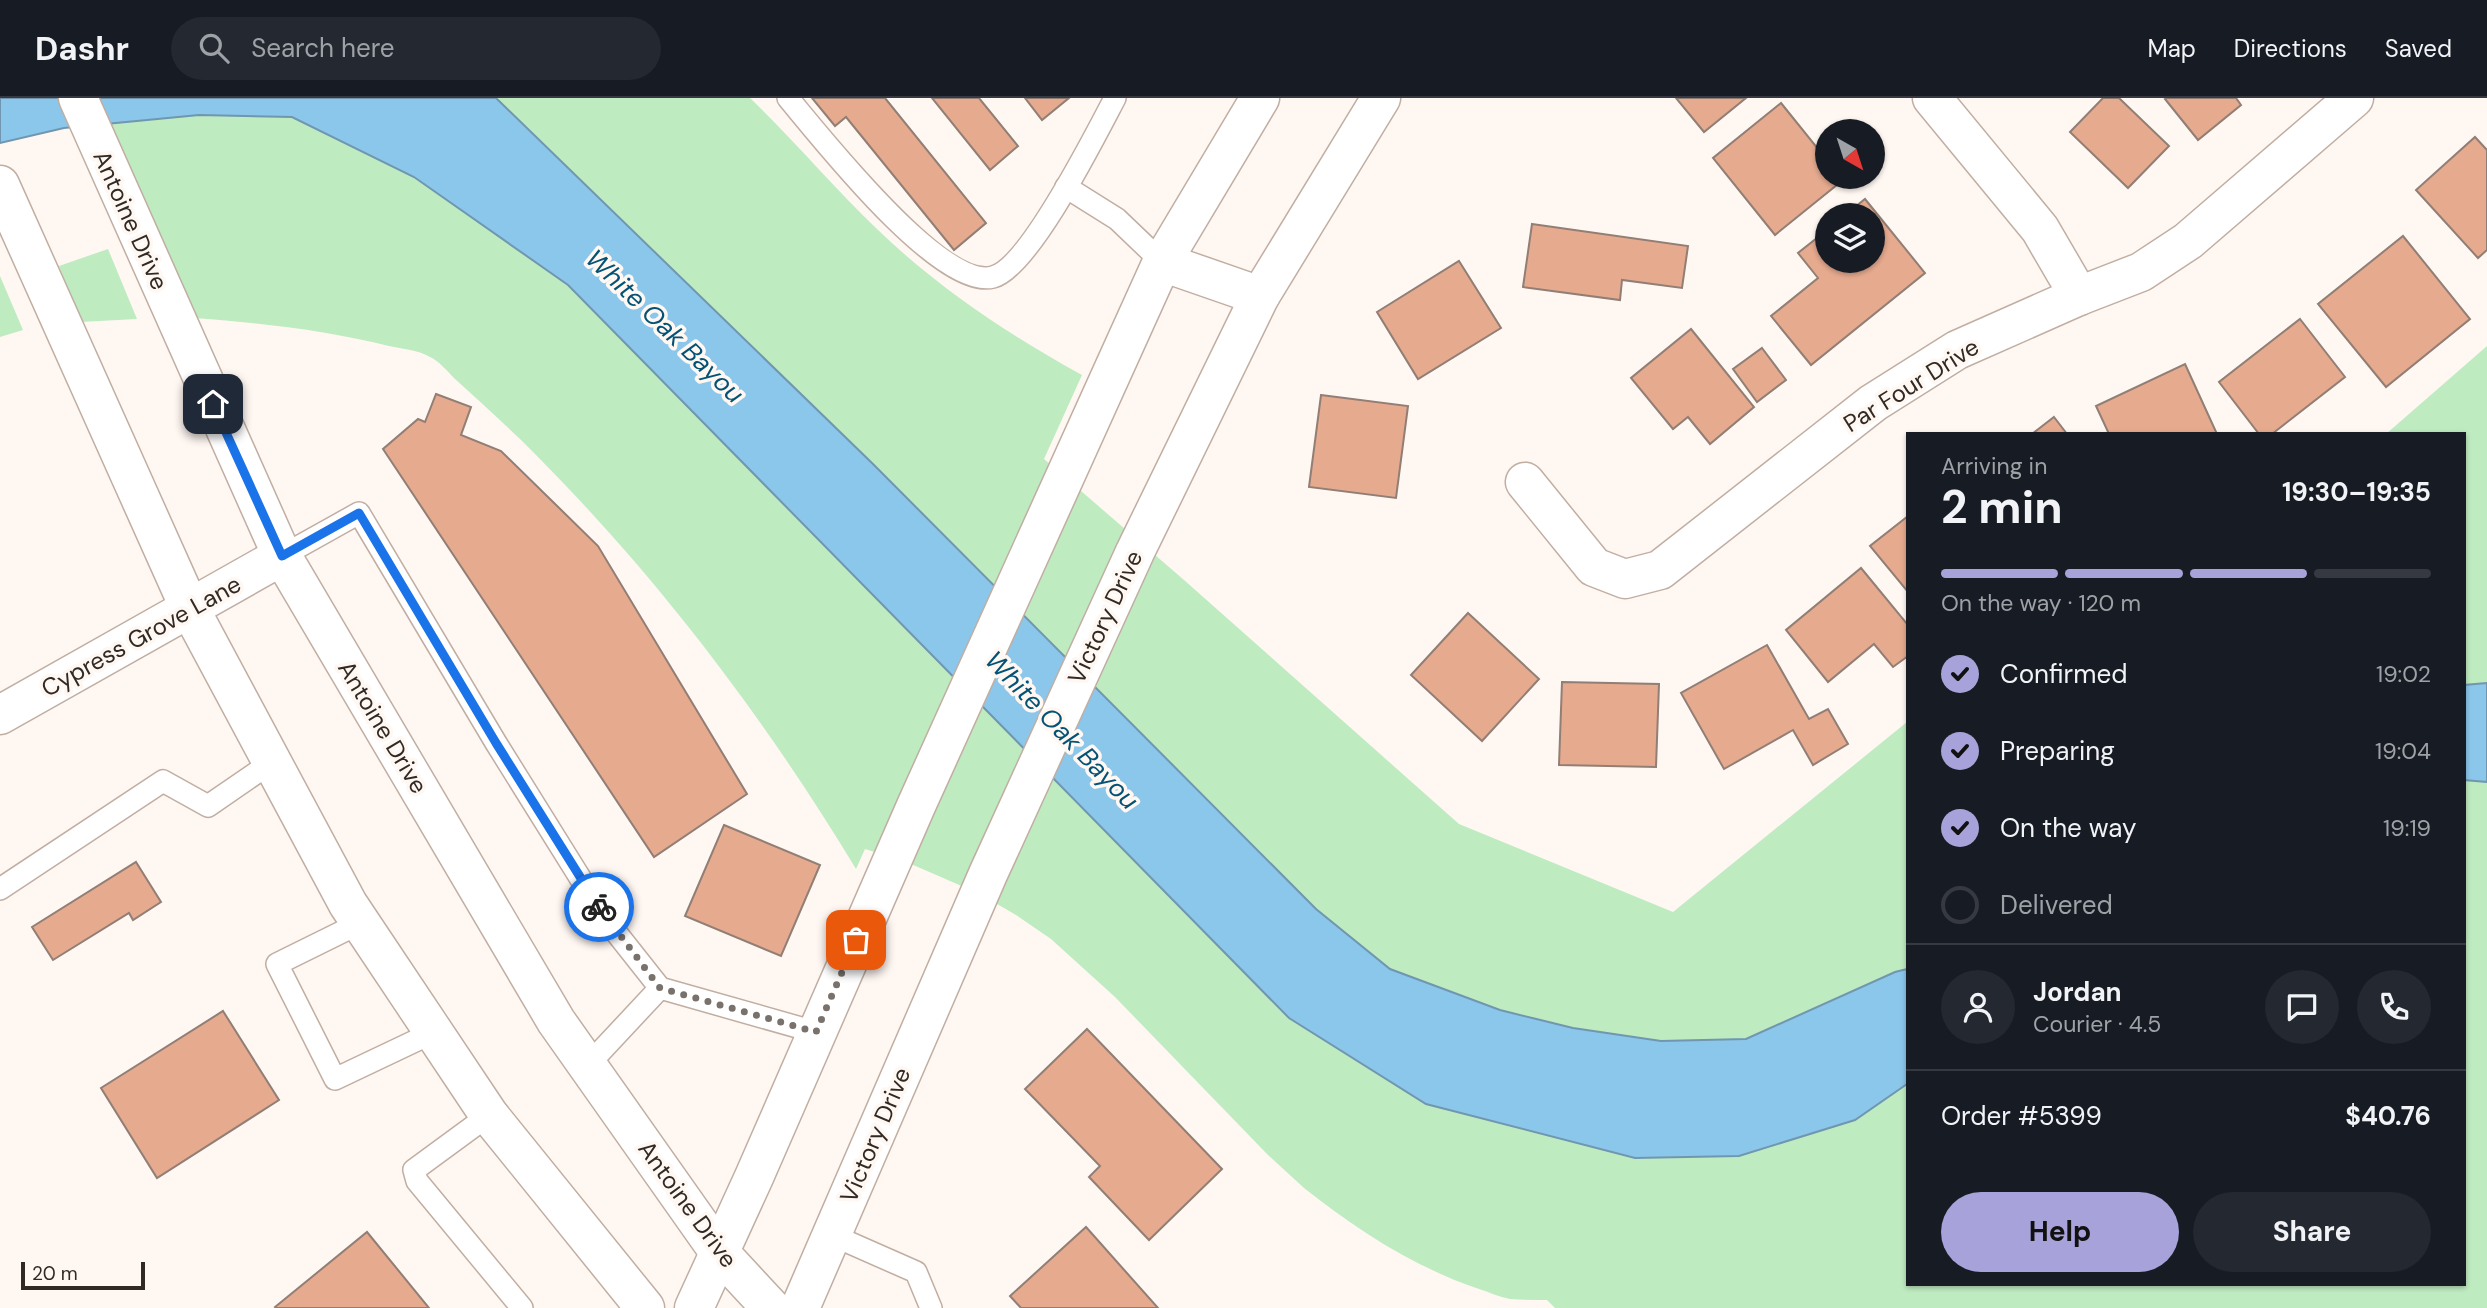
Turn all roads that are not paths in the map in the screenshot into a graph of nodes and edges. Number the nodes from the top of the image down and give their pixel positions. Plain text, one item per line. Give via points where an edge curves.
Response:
1 (78, 98) edge
2 (788, 98) edge
3 (1115, 98) edge
4 (1260, 98) edge
5 (1381, 98) edge
6 (1932, 98) edge
7 (2354, 98) edge
8 (0, 185) edge
9 (1066, 187) junction
10 (1162, 262) junction
11 (1260, 296) junction
12 (2080, 296) junction
13 (1525, 482) dead end
14 (282, 556) junction
15 (190, 609) junction
16 (0, 715) edge
17 (272, 762) junction
18 (0, 889) edge
19 (360, 923) junction
20 (660, 988) junction
21 (434, 1032) junction
22 (816, 1032) junction
23 (588, 1065) junction
24 (489, 1115) junction
25 (832, 1235) junction
26 (719, 1252) junction
27 (522, 1308) edge
28 (645, 1308) edge
29 (694, 1308) edge
30 (771, 1308) edge
31 (800, 1308) edge
32 (931, 1308) edge

1 - 14 main road, Antoine Drive
2 - 9 lane via 905,230 952,267 970,274 992,278 1020,258
3 - 9 lane
4 - 10 main road
5 - 11 main road, Victory Drive
6 - 12 main road via 2040,229
7 - 12 main road, Par Four Drive via 2188,241 2141,272
8 - 15 main road
9 - 10 lane via 1117,219
10 - 11 main road
10 - 22 main road
11 - 25 main road, Victory Drive via 1135,552 988,874
12 - 13 main road, Par Four Drive via 1958,350 1873,403 1660,570 1625,579 1594,567
14 - 15 main road, Cypress Grove Lane
14 - 20 lane via 359,513 607,921
14 - 23 main road, Antoine Drive via 556,1021
15 - 16 main road, Cypress Grove Lane
15 - 17 main road
17 - 18 lane via 208,806 163,781
17 - 19 main road
19 - 21 main road
19 - 21 lane via 277,964 335,1079
20 - 22 lane
20 - 23 lane
21 - 24 main road
22 - 26 main road
23 - 26 main road, Antoine Drive
24 - 27 lane via 414,1170 417,1181
24 - 28 main road
25 - 31 main road, Victory Drive
25 - 32 lane via 916,1272
26 - 29 main road
26 - 30 main road, Antoine Drive

